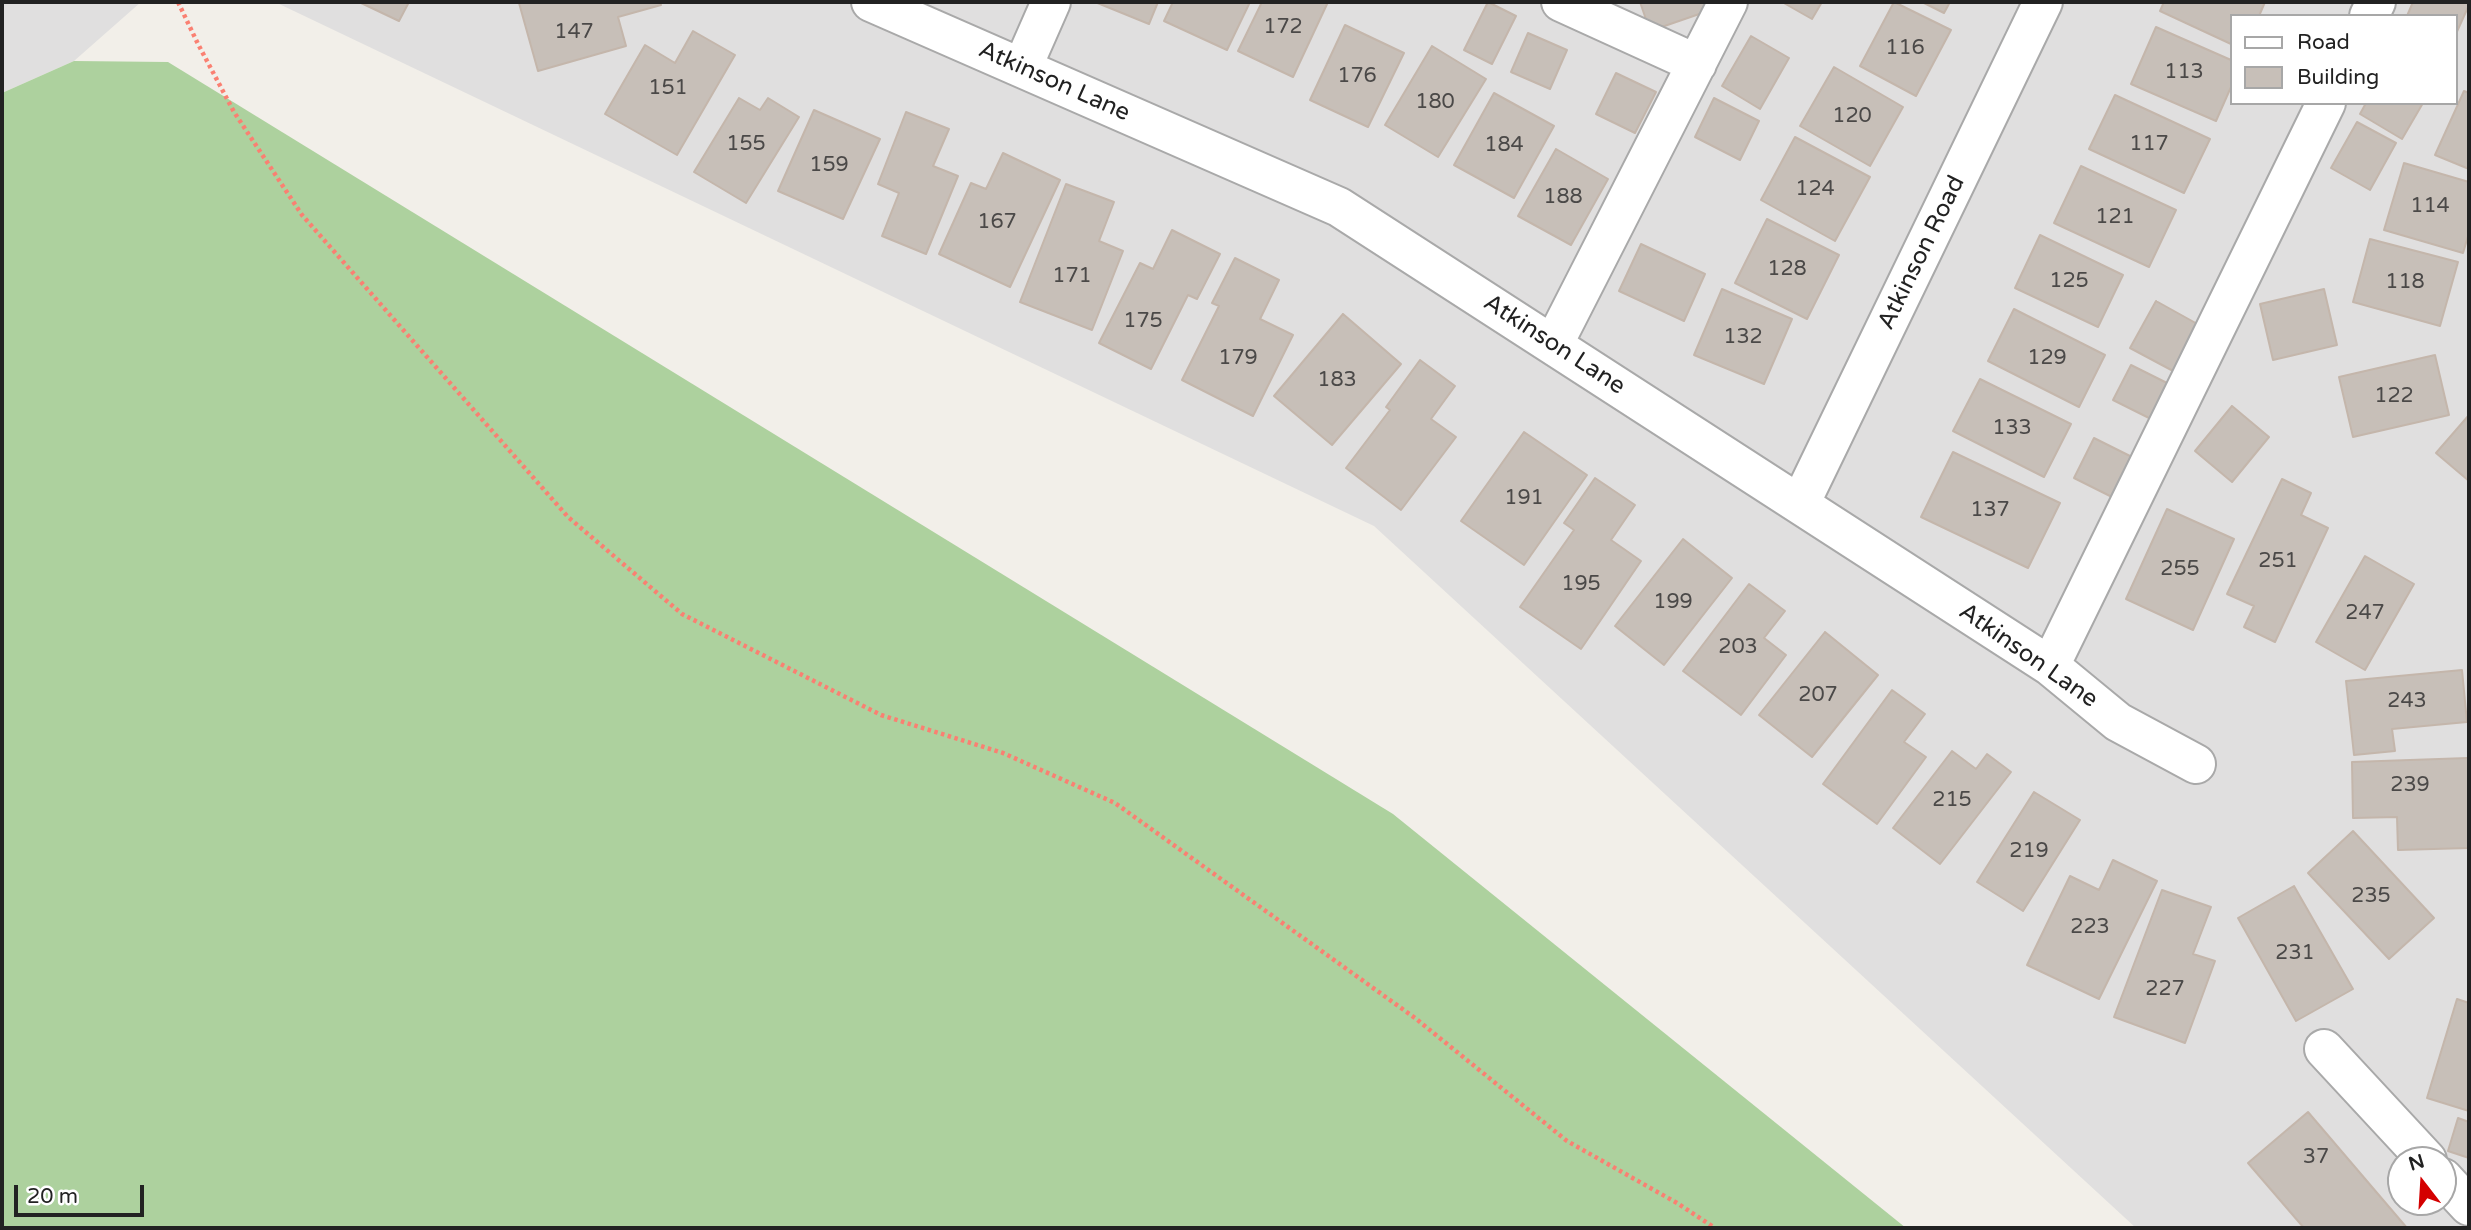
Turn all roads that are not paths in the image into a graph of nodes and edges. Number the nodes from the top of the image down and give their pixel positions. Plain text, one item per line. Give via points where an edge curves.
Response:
1 (871, 2) edge
2 (1051, 2) edge
3 (1561, 2) edge
4 (1728, 2) edge
5 (2043, 2) edge
6 (1697, 64) junction
7 (1022, 68) junction
8 (2325, 105) edge
9 (1553, 345) junction
10 (1800, 504) junction
11 (2050, 666) junction
12 (2196, 764) dead end
13 (2324, 1049) dead end
14 (2414, 1146) edge
15 (2457, 1193) edge
16 (2469, 1206) edge

1 - 7 street, Atkinson Lane
2 - 7 street
3 - 6 street
4 - 6 street
5 - 10 street, Atkinson Road
6 - 9 street
7 - 9 street, Atkinson Lane via 1339,207
8 - 11 street
9 - 10 street, Atkinson Lane
10 - 11 street, Atkinson Lane
11 - 12 street, Atkinson Lane via 2118,722
13 - 14 street
15 - 16 street

